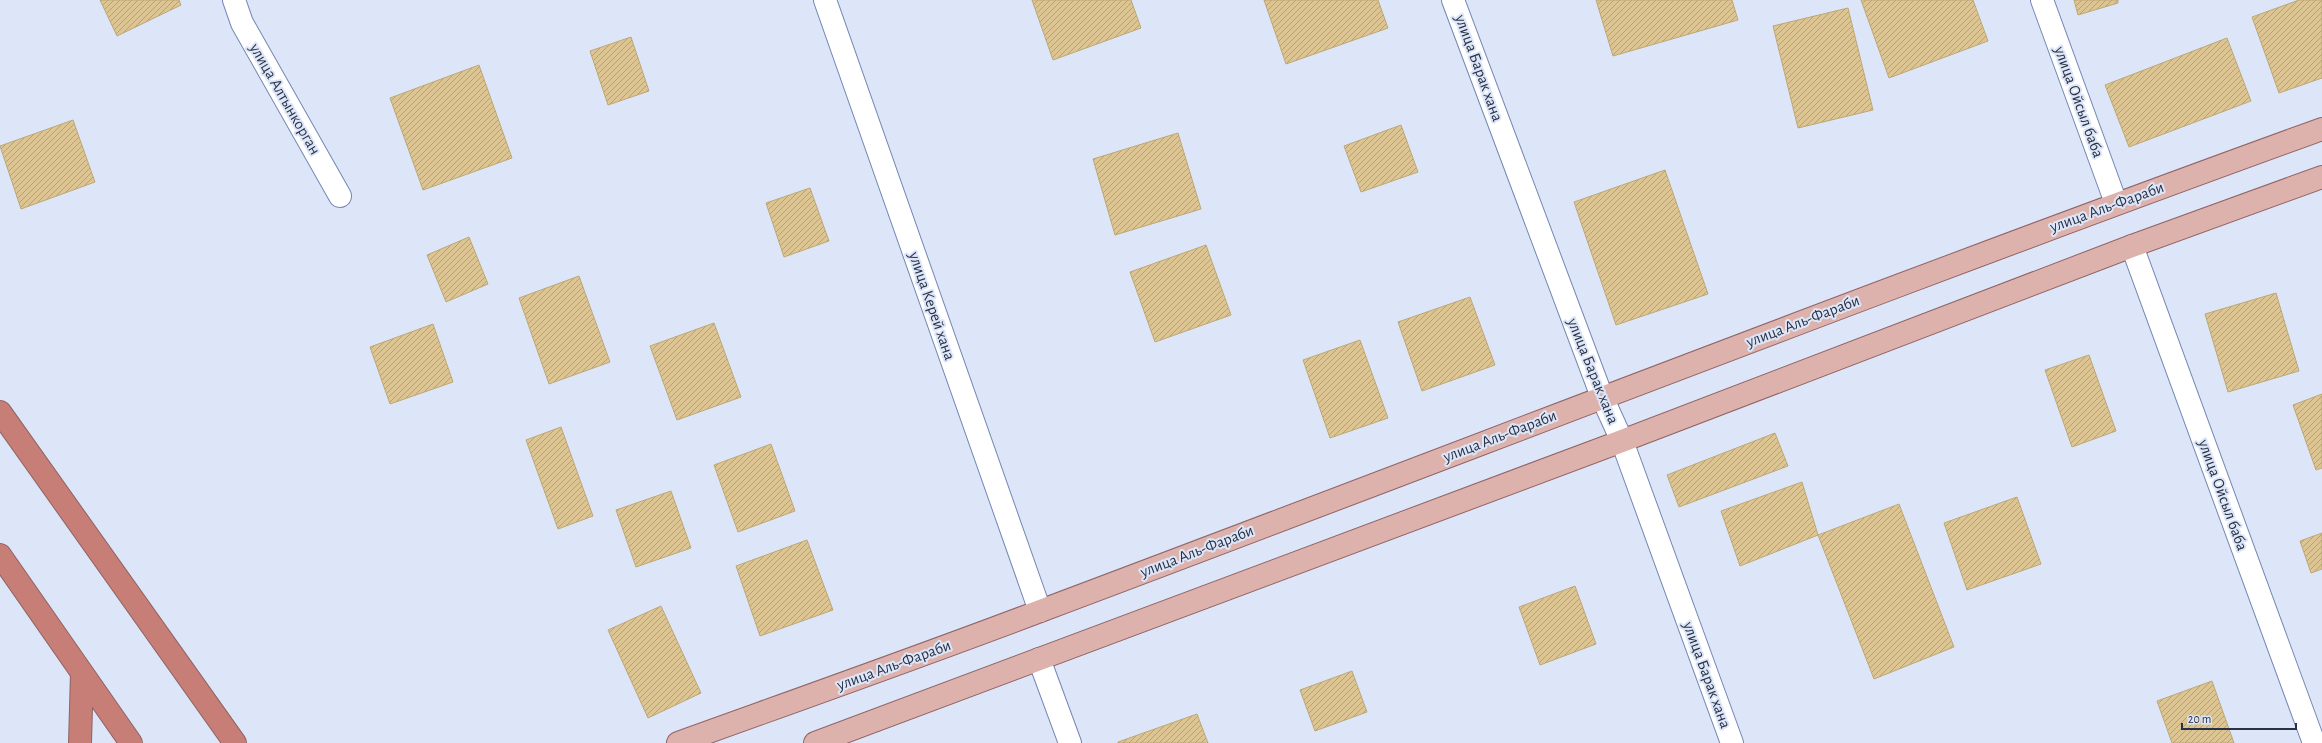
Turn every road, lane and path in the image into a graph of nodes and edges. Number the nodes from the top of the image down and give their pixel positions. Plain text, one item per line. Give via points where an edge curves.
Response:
1 (234, 0) edge
2 (825, 0) edge
3 (1453, 0) edge
4 (2042, 0) edge
5 (2322, 129) edge
6 (2322, 177) edge
7 (340, 196) dead end
8 (2116, 204) junction
9 (2132, 246) junction
10 (1602, 397) junction
11 (0, 412) edge
12 (1622, 441) junction
13 (0, 556) edge
14 (1040, 611) junction
15 (1039, 659) junction
16 (82, 673) junction
17 (239, 742) edge
18 (80, 743) edge
19 (131, 743) edge
20 (678, 743) edge
21 (815, 743) edge
22 (1070, 743) edge
23 (1732, 743) edge
24 (2314, 743) edge

1 - 7 street, улица Алтынкорган via 242,23
2 - 14 street, улица Керей хана
3 - 10 street, улица Барак хана
4 - 8 street, улица Ойсыл баба
5 - 8 main road, улица Аль-Фараби
6 - 9 main road
8 - 10 main road, улица Аль-Фараби
9 - 12 main road
9 - 24 street, улица Ойсыл баба
10 - 12 street, улица Барак хана
10 - 14 main road, улица Аль-Фараби
11 - 17 highway
12 - 15 main road
12 - 23 street, улица Барак хана
13 - 16 highway
14 - 20 main road, улица Аль-Фараби
15 - 21 main road
15 - 22 street
16 - 18 highway
16 - 19 highway

